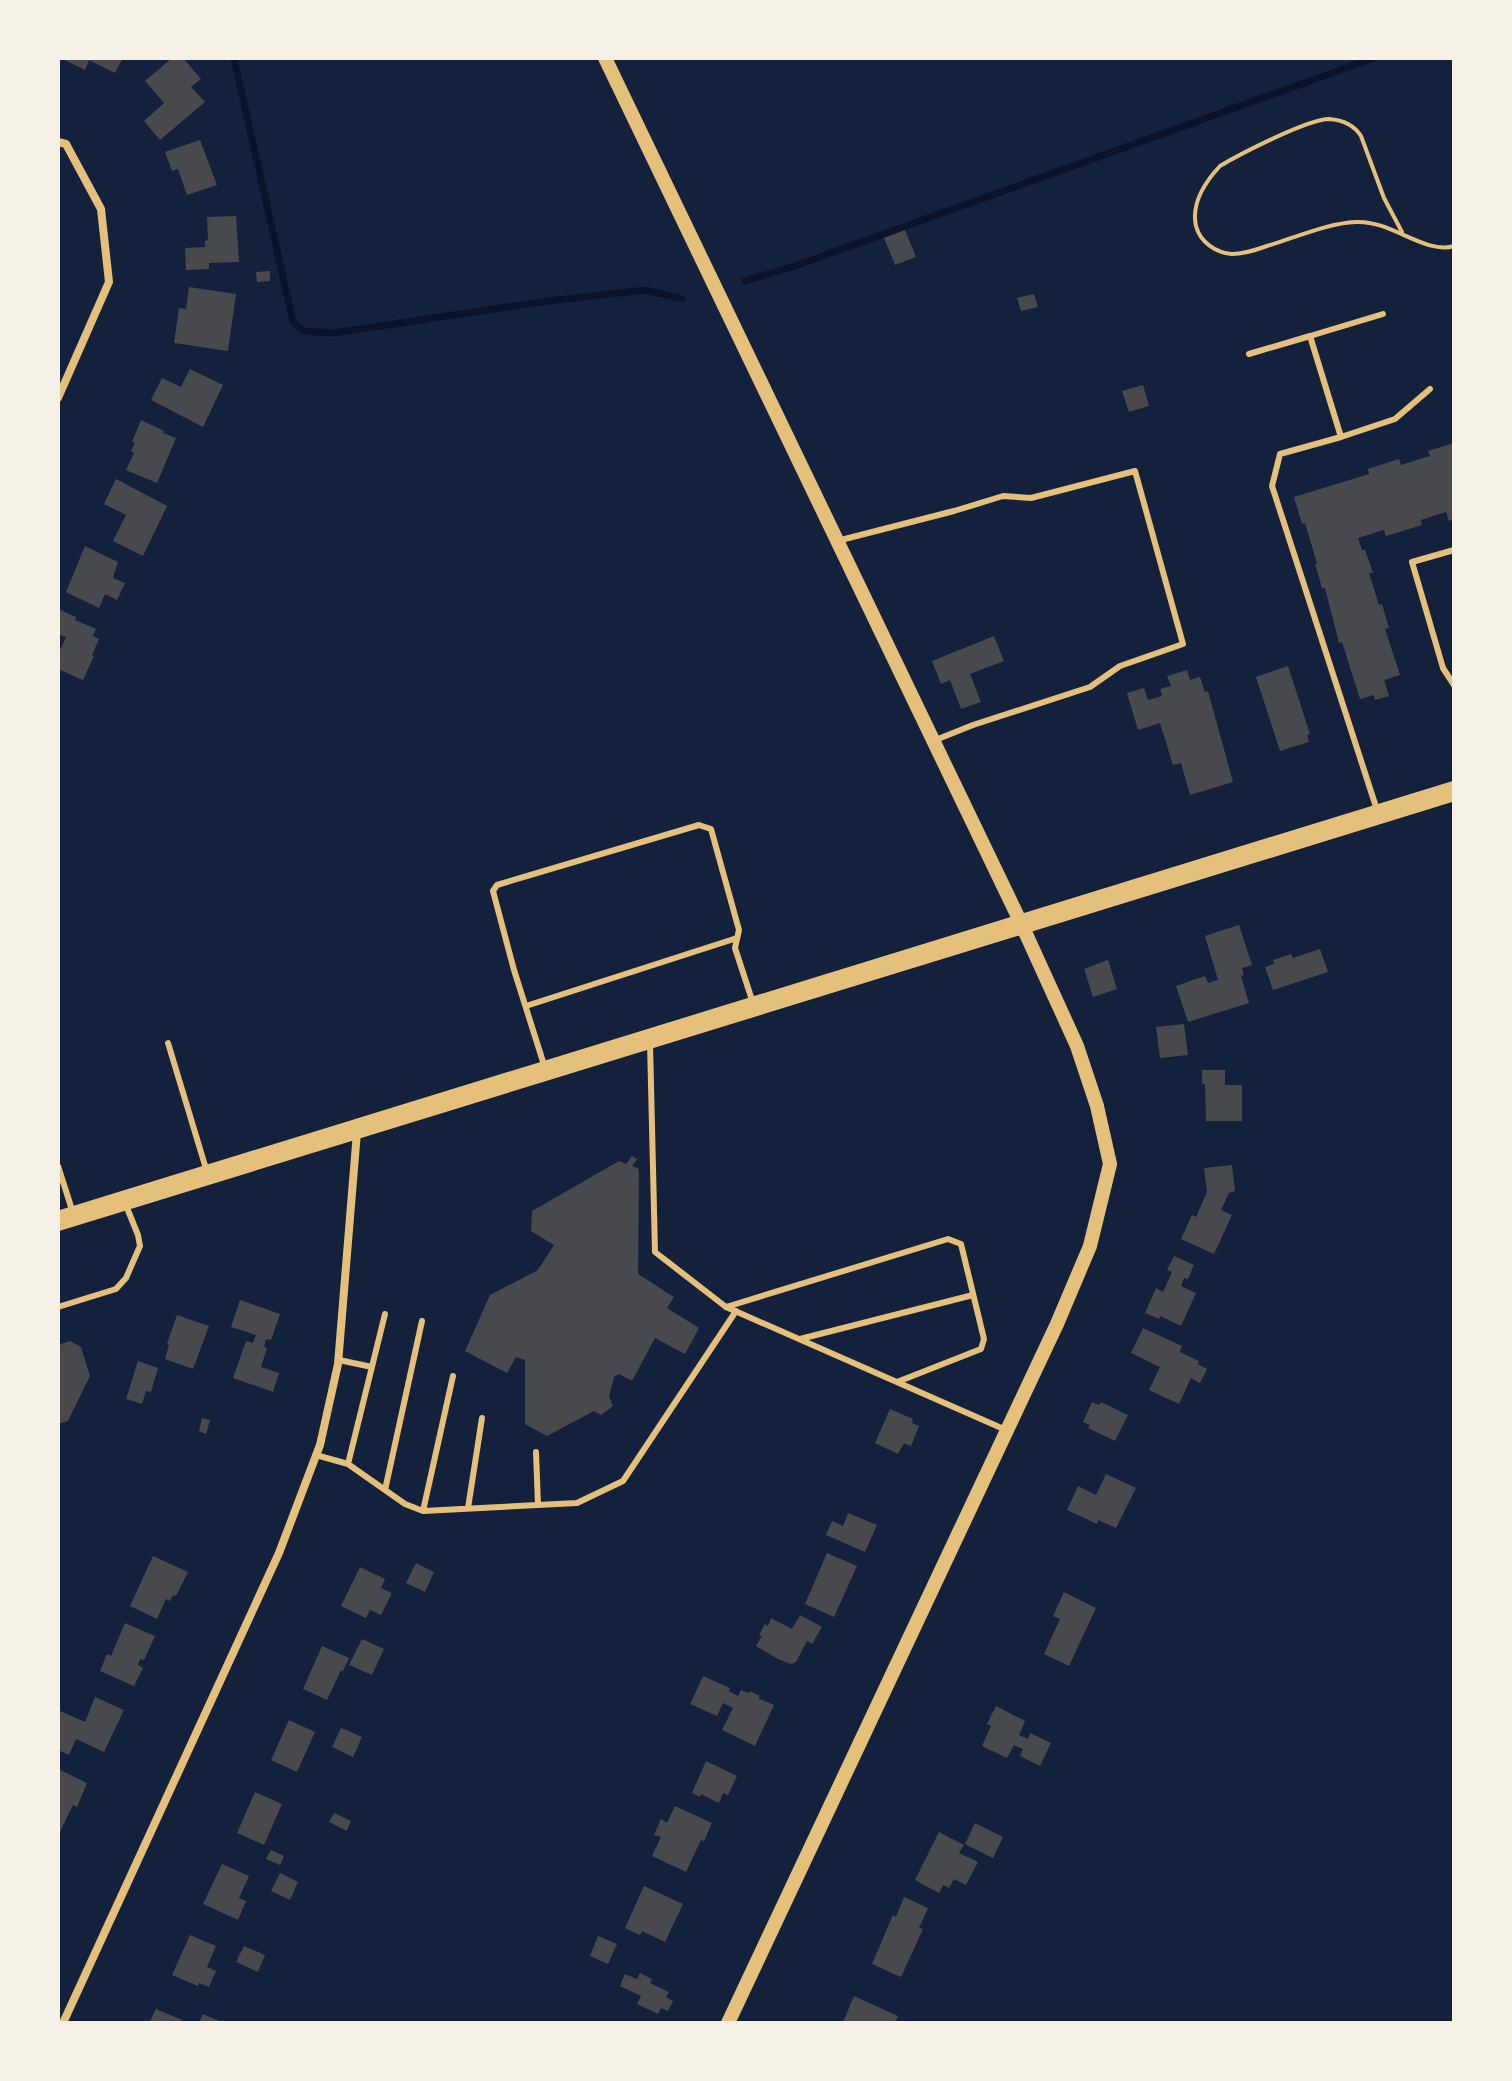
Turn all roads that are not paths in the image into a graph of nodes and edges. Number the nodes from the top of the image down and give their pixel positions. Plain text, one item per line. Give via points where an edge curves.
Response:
1 (605, 58) edge
2 (58, 142) edge
3 (1383, 314) dead end
4 (1310, 336) junction
5 (1249, 354) dead end
6 (1430, 389) dead end
7 (58, 398) edge
8 (1341, 437) junction
9 (837, 541) junction
10 (1454, 550) edge
11 (1454, 685) edge
12 (933, 741) junction
13 (1454, 791) edge
14 (1378, 814) junction
15 (1021, 923) junction
16 (737, 938) junction
17 (526, 1006) junction
18 (754, 1007) junction
19 (650, 1039) junction
20 (168, 1043) dead end
21 (546, 1072) junction
22 (357, 1131) junction
23 (58, 1166) edge
24 (208, 1176) junction
25 (125, 1201) junction
26 (66, 1219) edge
27 (973, 1295) junction
28 (58, 1307) edge
29 (726, 1307) junction
30 (736, 1311) junction
31 (385, 1314) dead end
32 (422, 1321) dead end
33 (800, 1339) junction
34 (339, 1360) junction
35 (372, 1367) junction
36 (453, 1376) dead end
37 (897, 1382) junction
38 (482, 1418) dead end
39 (1006, 1430) junction
40 (536, 1452) dead end
41 (316, 1455) junction
42 (348, 1464) junction
43 (385, 1490) junction
44 (538, 1505) junction
45 (468, 1508) junction
46 (423, 1511) junction
47 (63, 2023) edge
48 (728, 2023) edge

1 - 9 street
2 - 7 street via 66,144 101,209 109,282
3 - 4 lane
4 - 5 lane
4 - 8 lane
6 - 8 lane via 1395,419
8 - 14 lane via 1280,454 1272,486
9 - 12 street
9 - 12 lane via 1003,496 1031,498 1135,471 1183,644 1120,666 1090,687
10 - 11 lane via 1412,562 1443,668
12 - 15 street
13 - 14 main road
14 - 15 main road
15 - 18 main road
15 - 39 street via 1077,1046 1110,1164 1090,1246
16 - 17 lane
16 - 17 lane via 711,829 699,825 497,885 493,891
16 - 18 lane via 735,948
17 - 21 lane
18 - 19 main road
19 - 21 main road
19 - 29 lane via 655,1252
20 - 24 lane
21 - 22 main road
22 - 24 main road
22 - 34 street
23 - 26 lane
24 - 25 main road
25 - 26 main road
25 - 28 lane via 140,1246 126,1278 116,1289
27 - 29 lane via 961,1244 948,1239
27 - 33 lane
27 - 37 lane via 984,1339 981,1349
29 - 30 lane
30 - 33 lane
30 - 44 lane via 623,1481 577,1503
31 - 35 lane
32 - 43 lane
33 - 37 lane
34 - 35 lane
34 - 41 street
35 - 42 lane
36 - 46 lane
37 - 39 lane
38 - 45 lane
39 - 48 street
40 - 44 lane
41 - 42 lane
41 - 47 street via 279,1553
42 - 43 lane
43 - 46 lane
44 - 45 lane
45 - 46 lane

